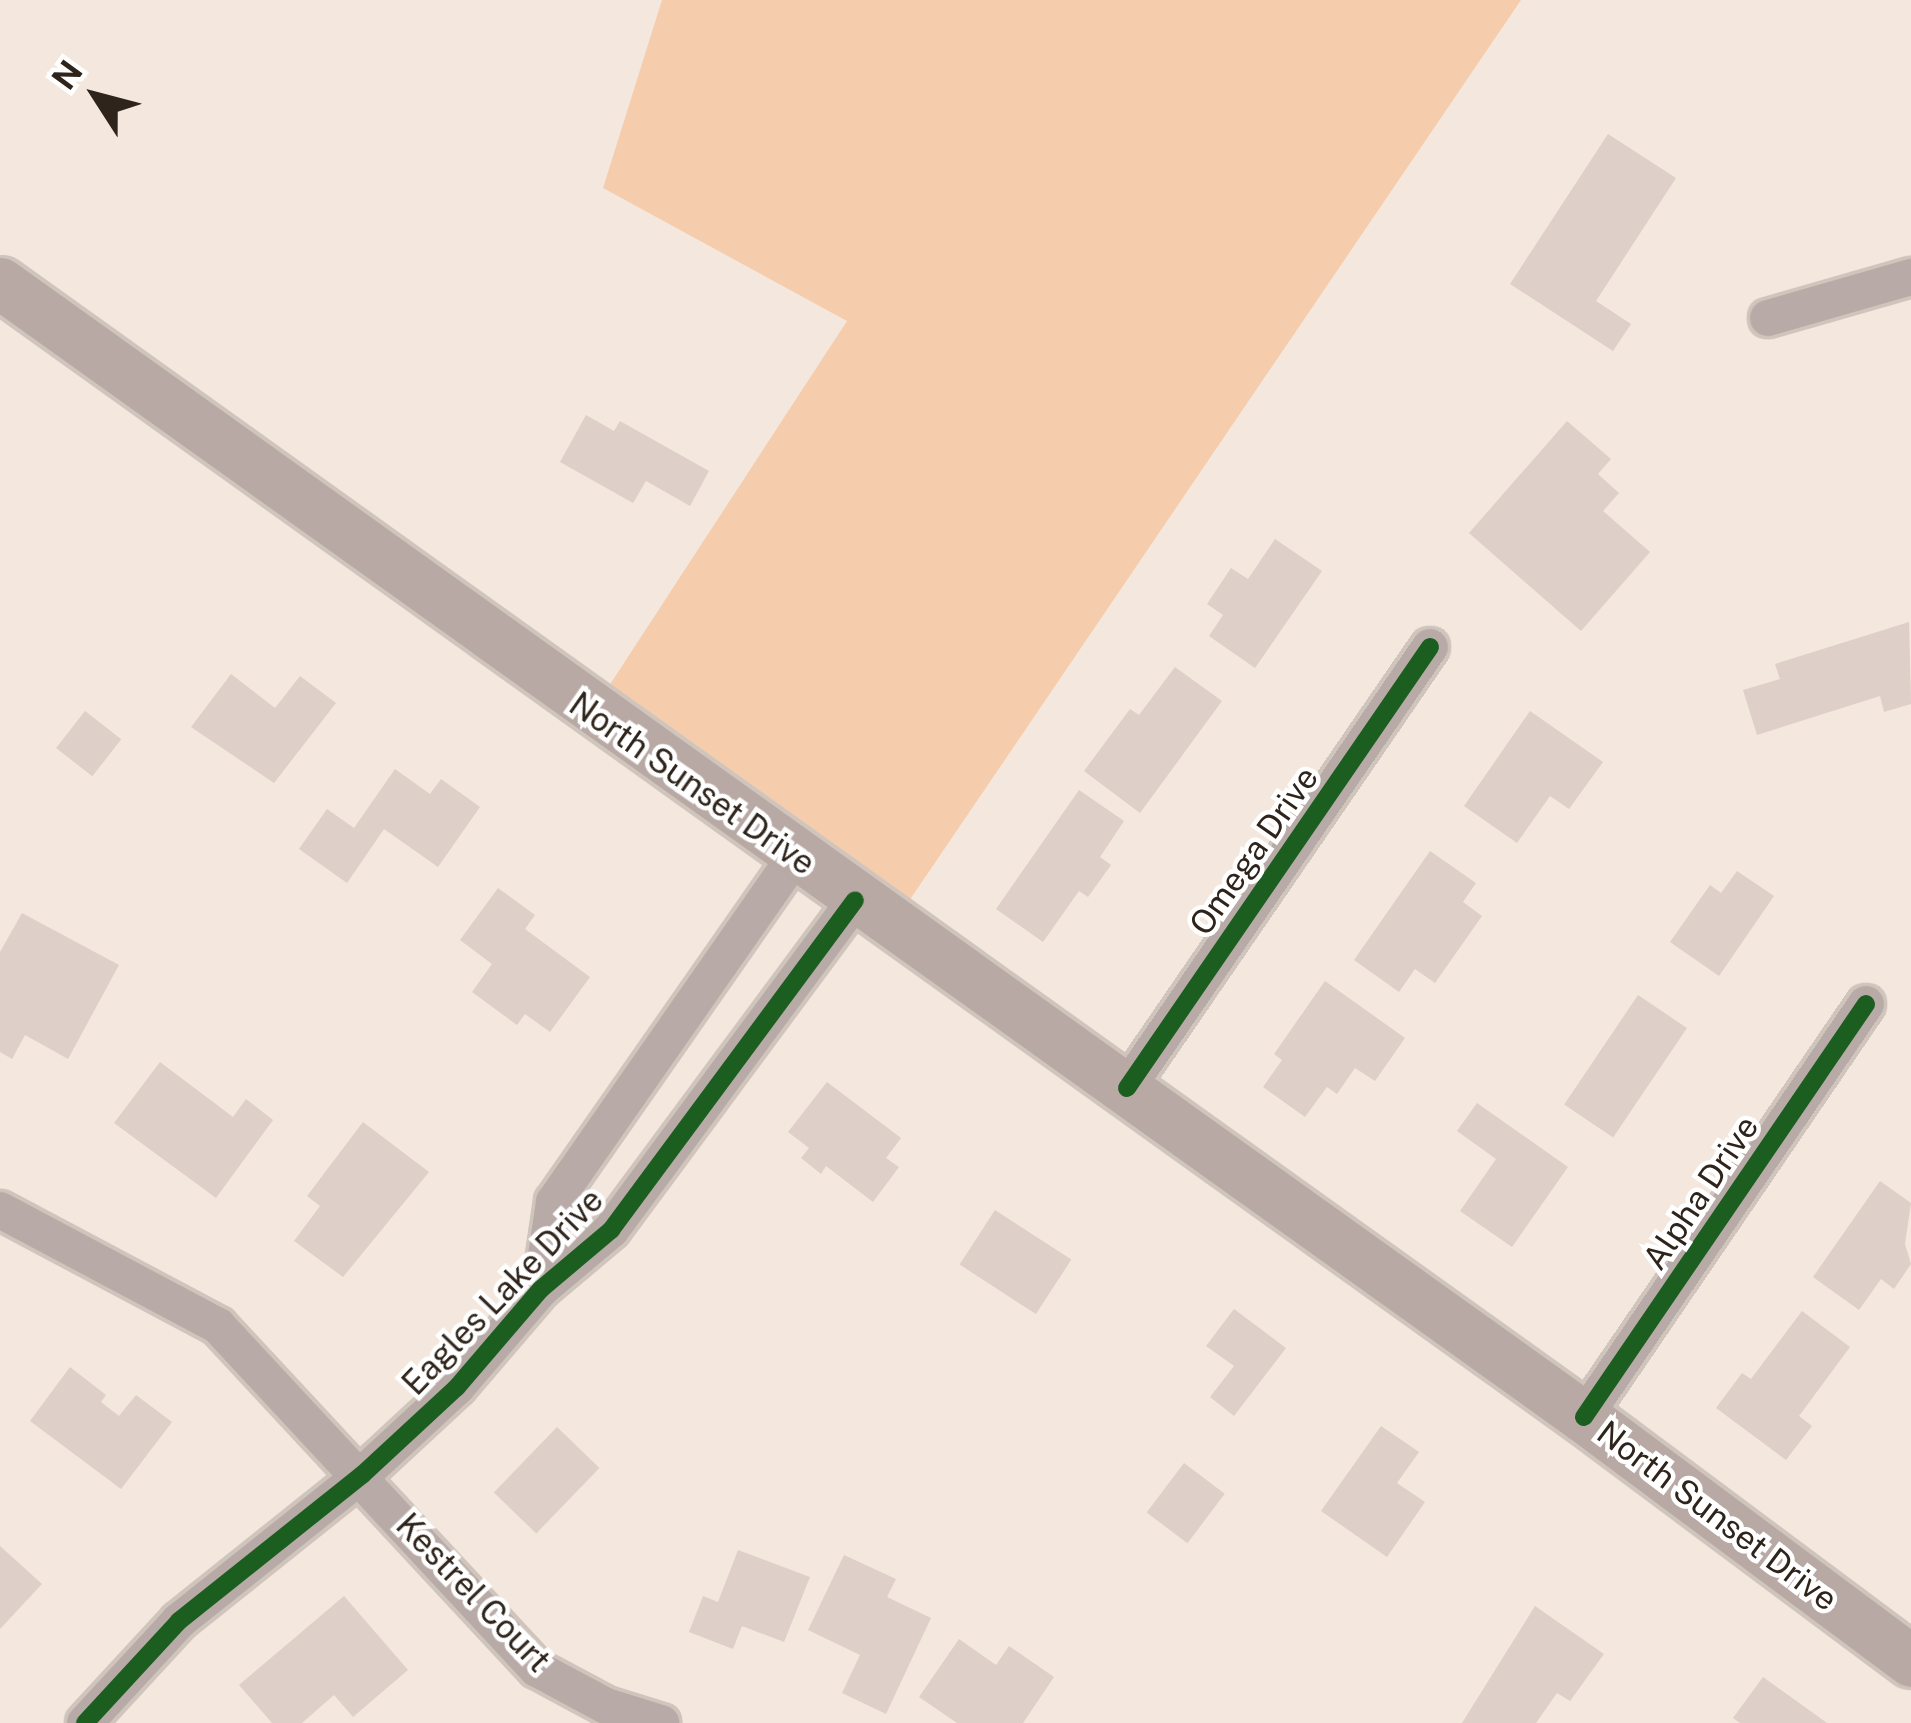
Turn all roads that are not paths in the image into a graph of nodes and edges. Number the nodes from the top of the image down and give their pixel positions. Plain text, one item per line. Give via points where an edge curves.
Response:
1 (1911, 277) edge
2 (0, 283) edge
3 (1768, 318) dead end
4 (1430, 647) dead end
5 (794, 857) junction
6 (855, 900) junction
7 (1866, 1004) dead end
8 (1127, 1088) junction
9 (0, 1210) edge
10 (541, 1289) junction
11 (1584, 1417) junction
12 (362, 1475) junction
13 (1911, 1661) edge
14 (85, 1723) edge
15 (661, 1723) edge

1 - 3 street
2 - 5 main road, North Sunset Drive
4 - 8 street, Omega Drive
5 - 6 main road, North Sunset Drive
5 - 10 street, Eagles Lake Drive via 554,1202
6 - 8 main road, North Sunset Drive
6 - 10 street, Eagles Lake Drive via 611,1230
7 - 11 street, Alpha Drive
8 - 11 main road, North Sunset Drive
9 - 12 street, Kestrel Court via 218,1326
10 - 12 street, Eagles Lake Drive via 457,1387
11 - 13 main road, North Sunset Drive
12 - 14 street, Eagles Lake Drive via 179,1621
12 - 15 street, Kestrel Court via 537,1669 606,1706

